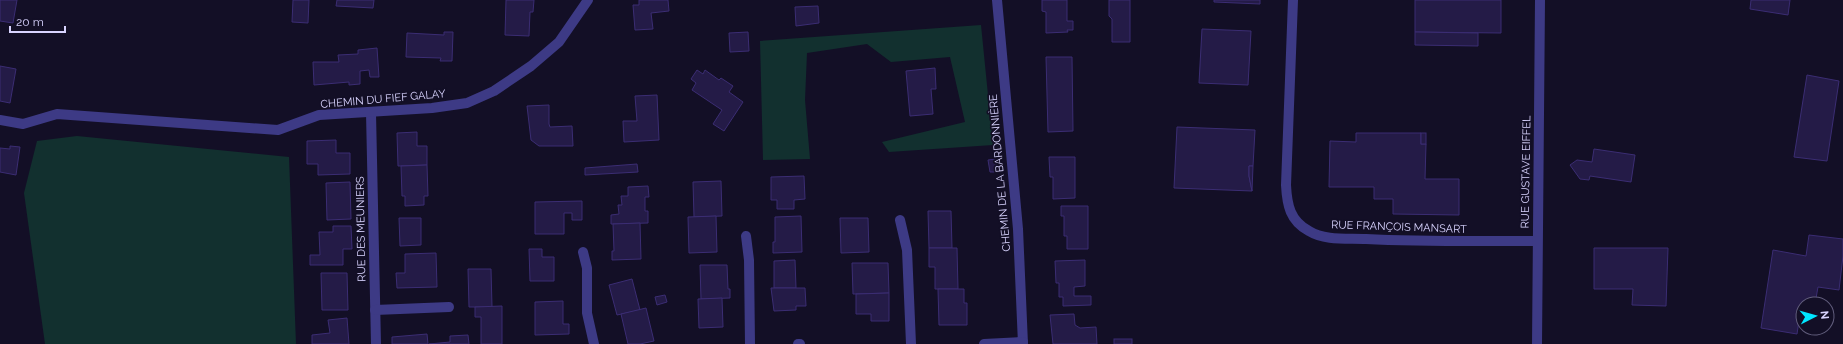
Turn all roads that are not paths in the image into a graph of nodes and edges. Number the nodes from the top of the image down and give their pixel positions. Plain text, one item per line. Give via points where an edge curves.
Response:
1 (588, 0) edge
2 (997, 0) edge
3 (1293, 0) edge
4 (1540, 0) edge
5 (371, 113) junction
6 (0, 120) edge
7 (900, 220) dead end
8 (746, 236) dead end
9 (1538, 241) junction
10 (583, 252) dead end
11 (449, 307) dead end
12 (375, 310) junction
13 (1023, 343) edge
14 (376, 344) edge
15 (594, 344) edge
16 (750, 344) edge
17 (911, 344) edge
18 (984, 344) edge
19 (1537, 344) edge

1 - 5 street, CHEMIN DU FIEF GALAY via 559,42 531,66 494,91 466,103
2 - 13 street, CHEMIN DE LA BARDONNIÈRE via 1018,229
3 - 9 street, RUE FRANÇOIS MANSART via 1286,185 1287,205 1295,221 1310,232 1328,237 1412,241
4 - 9 street, RUE GUSTAVE EIFFEL
5 - 6 street, CHEMIN DU FIEF GALAY via 319,115 278,130 57,114 23,124
5 - 12 street, RUE DES MEUNIERS
7 - 17 street via 907,250
8 - 16 street via 749,260
9 - 19 street, RUE GUSTAVE EIFFEL
10 - 15 street via 587,268 587,313
11 - 12 street
12 - 14 street, RUE DES MEUNIERS
13 - 18 street

